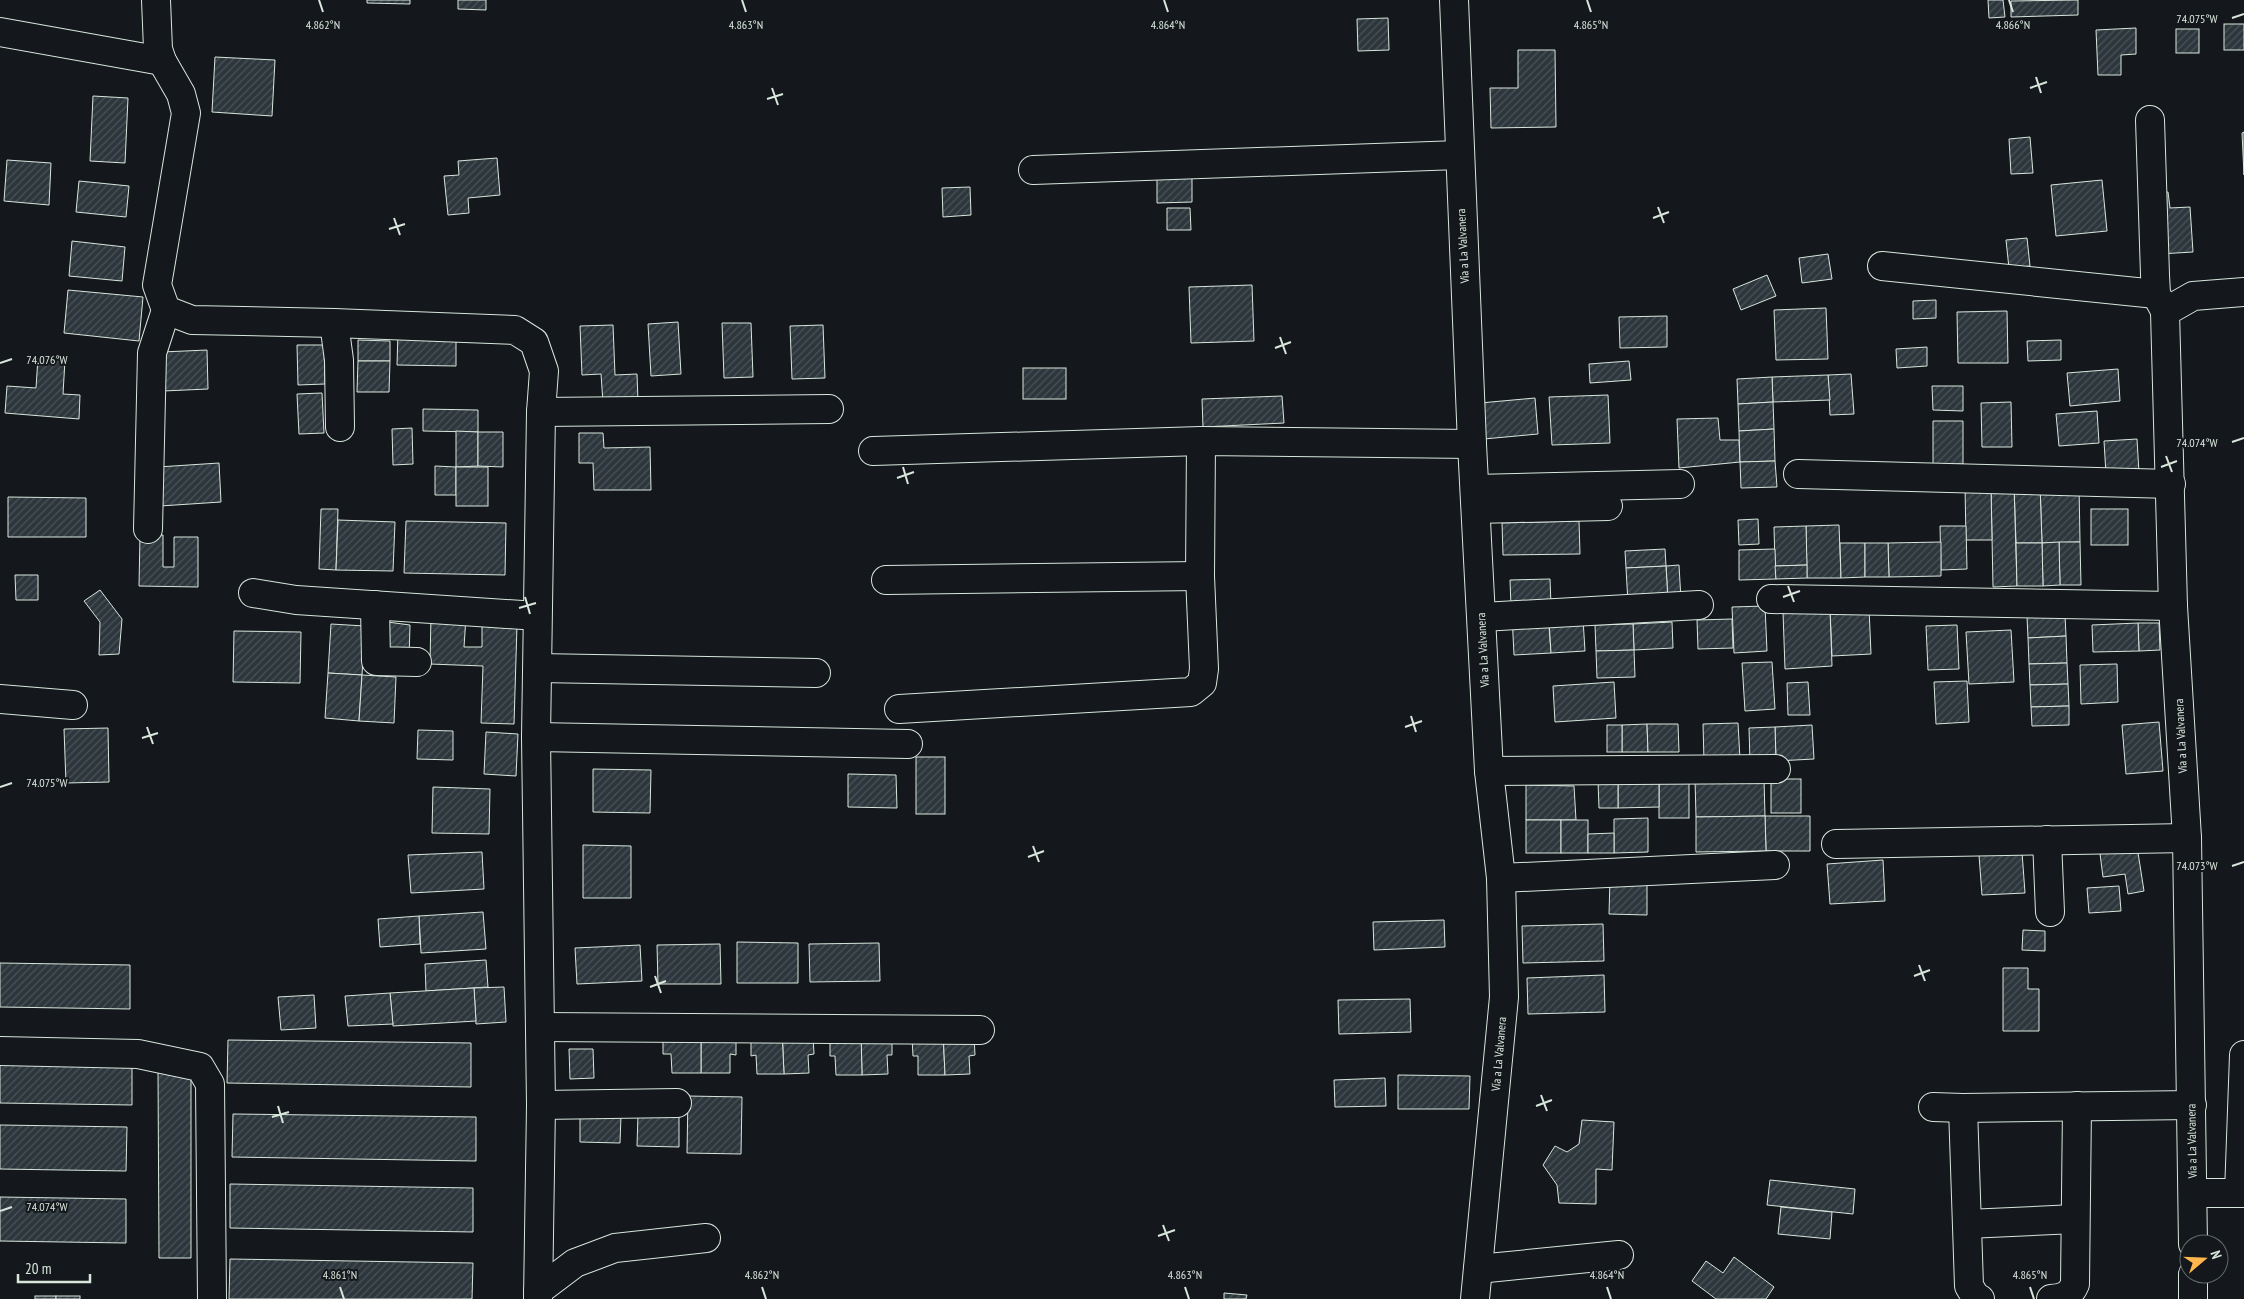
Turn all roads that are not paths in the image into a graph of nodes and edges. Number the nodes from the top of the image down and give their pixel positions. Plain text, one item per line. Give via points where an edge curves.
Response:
1 (156, 0) edge
2 (1454, 0) edge
3 (0, 32) edge
4 (162, 61) junction
5 (2150, 120) dead end
6 (1459, 155) junction
7 (1033, 170) dead end
8 (1882, 266) dead end
9 (2244, 292) edge
10 (2161, 303) junction
11 (166, 310) junction
12 (334, 323) junction
13 (829, 409) dead end
14 (541, 412) junction
15 (340, 427) dead end
16 (1201, 441) junction
17 (1472, 444) junction
18 (873, 451) dead end
19 (1798, 474) dead end
20 (1680, 484) dead end
21 (2171, 484) junction
22 (1475, 499) junction
23 (1608, 506) dead end
24 (148, 529) dead end
25 (1200, 576) junction
26 (886, 580) dead end
27 (253, 593) dead end
28 (1771, 600) dead end
29 (375, 605) junction
30 (1699, 605) dead end
31 (2173, 606) junction
32 (538, 616) junction
33 (1482, 617) junction
34 (417, 662) dead end
35 (538, 668) junction
36 (816, 673) dead end
37 (0, 699) edge
38 (73, 705) dead end
39 (899, 709) dead end
40 (536, 737) junction
41 (908, 744) dead end
42 (1776, 769) dead end
43 (1489, 771) junction
44 (2187, 838) junction
45 (2047, 840) junction
46 (1836, 844) dead end
47 (1775, 866) dead end
48 (1501, 878) junction
49 (2050, 912) dead end
50 (540, 1027) junction
51 (980, 1030) dead end
52 (0, 1051) edge
53 (2244, 1055) edge
54 (677, 1103) dead end
55 (541, 1105) junction
56 (2192, 1105) junction
57 (2077, 1106) junction
58 (1933, 1107) dead end
59 (1963, 1108) junction
60 (2193, 1193) junction
61 (2242, 1193) edge
62 (2075, 1219) junction
63 (1967, 1224) junction
64 (2193, 1234) edge
65 (706, 1238) dead end
66 (1620, 1255) dead end
67 (1478, 1269) junction
68 (2193, 1284) edge
69 (543, 1290) edge
70 (212, 1299) edge
71 (1475, 1299) edge
72 (1980, 1299) edge
73 (2051, 1299) edge
74 (2193, 1299) edge

1 - 4 street via 158,49
2 - 6 street, Vía a La Valvanera
3 - 4 street
4 - 11 street via 181,94 186,113 157,284
5 - 10 street, Vía a La Valvanera
6 - 7 street
6 - 17 street, Vía a La Valvanera
8 - 10 street
9 - 10 street via 2193,296
10 - 21 street, Vía a La Valvanera
11 - 12 street via 192,320
11 - 24 street via 152,353
12 - 14 street via 515,330 534,342 544,371
12 - 15 street via 339,360
13 - 14 street
14 - 32 street
16 - 17 street
16 - 18 street
16 - 25 street
17 - 22 street, Vía a La Valvanera
19 - 21 street
20 - 22 street
21 - 31 street, Vía a La Valvanera
22 - 23 street
22 - 33 street, Vía a La Valvanera
25 - 26 street
25 - 39 street via 1204,669 1202,683 1191,692
27 - 29 street via 296,600
28 - 31 street
29 - 32 street
29 - 34 street via 376,661
30 - 33 street
31 - 44 street, Vía a La Valvanera
32 - 35 street
33 - 43 street, Vía a La Valvanera
35 - 36 street
35 - 40 street
37 - 38 street
40 - 41 street
40 - 50 street
42 - 43 street
43 - 48 street, Vía a La Valvanera
44 - 45 street
44 - 56 street, Vía a La Valvanera
45 - 46 street
45 - 49 street
47 - 48 street
48 - 67 street, Vía a La Valvanera via 1504,997
50 - 51 street
50 - 55 street
52 - 70 street via 138,1054 200,1067 210,1084
53 - 61 street
54 - 55 street
55 - 69 street
56 - 57 street
56 - 60 street, Vía a La Valvanera
57 - 59 street
57 - 62 street
58 - 59 street
59 - 63 street
60 - 61 street
60 - 64 street, Vía a La Valvanera
62 - 63 street
62 - 73 street via 2074,1284 2071,1293 2060,1299
63 - 72 street via 1969,1286
65 - 69 street via 614,1248 575,1264
66 - 67 street
67 - 71 street, Vía a La Valvanera
68 - 74 street

